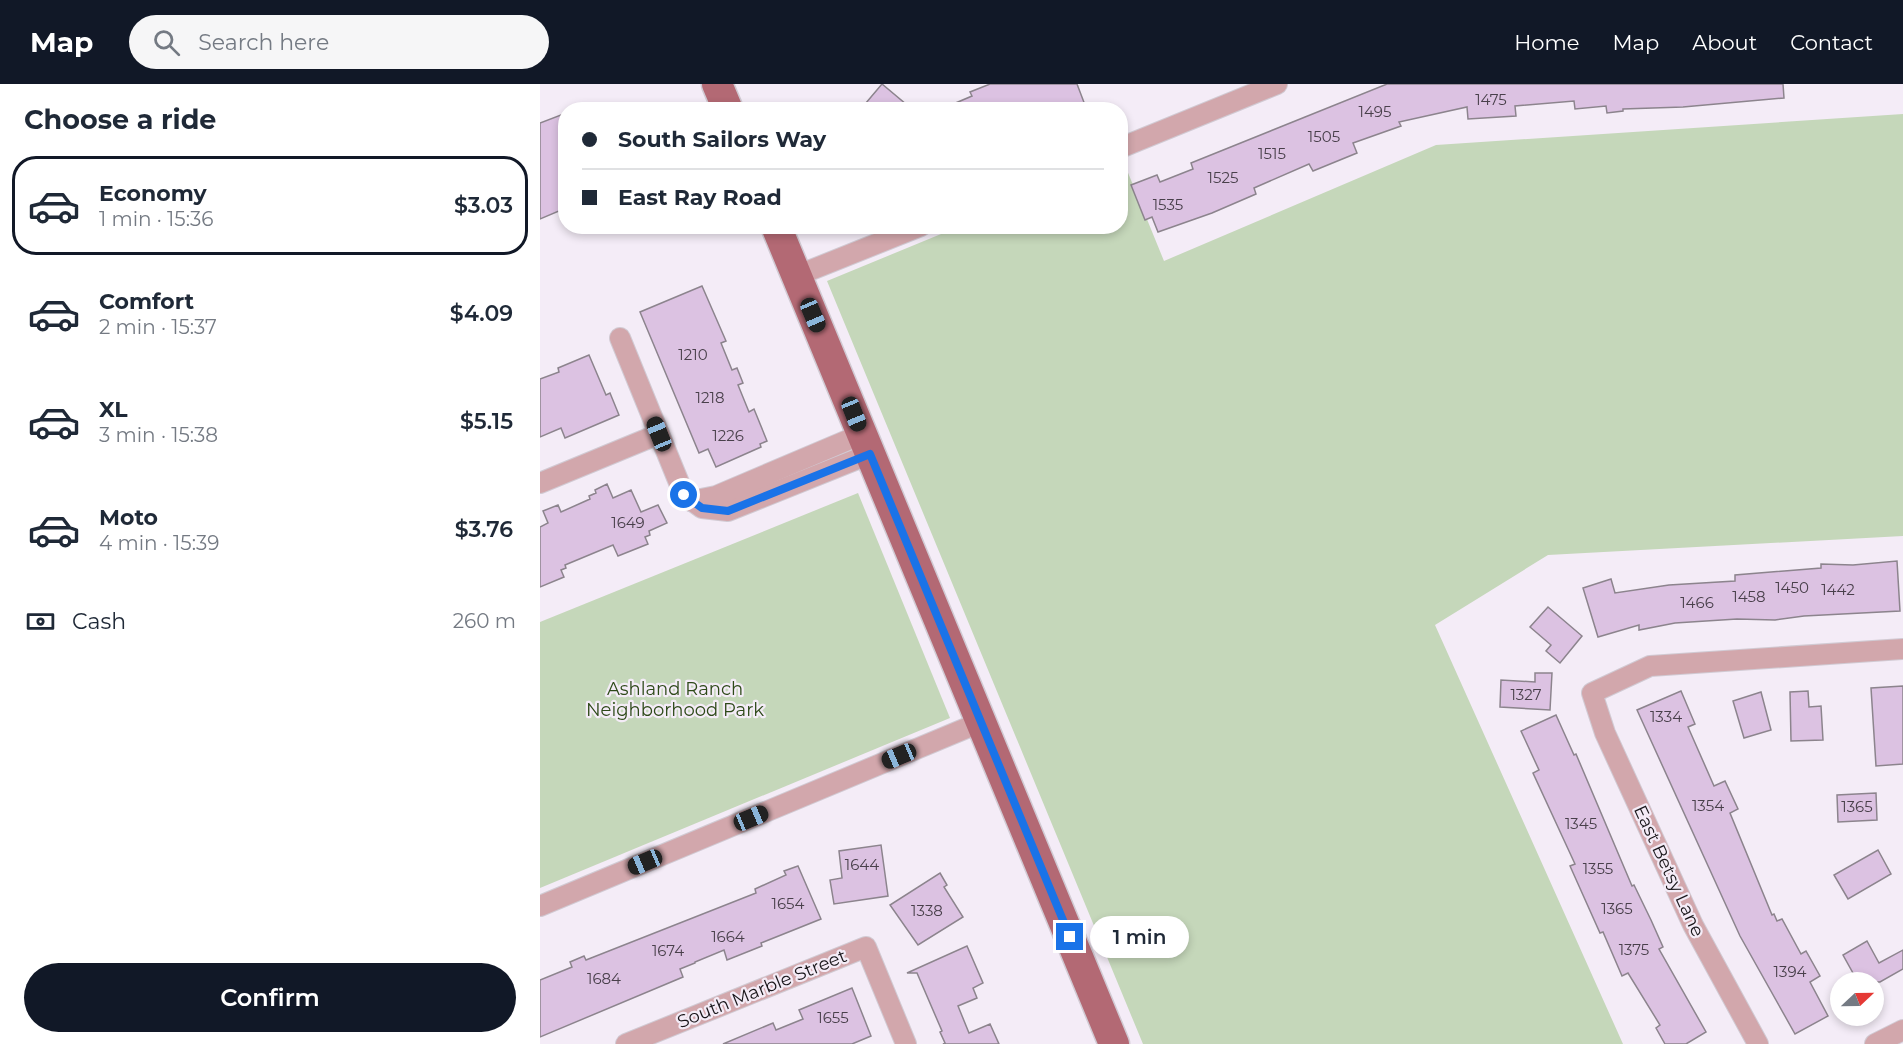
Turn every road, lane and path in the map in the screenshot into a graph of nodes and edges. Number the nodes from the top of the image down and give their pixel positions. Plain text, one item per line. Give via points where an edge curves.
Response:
1 (717, 84) edge
2 (1277, 84) edge
3 (725, 102) edge
4 (1128, 145) edge
5 (779, 234) edge
6 (901, 234) edge
7 (796, 276) junction
8 (620, 338) dead end
9 (659, 434) junction
10 (866, 444) junction
11 (540, 483) edge
12 (1903, 649) edge
13 (981, 722) junction
14 (540, 906) edge
15 (1903, 1030) edge
16 (626, 1044) edge
17 (906, 1044) edge
18 (1114, 1044) edge
19 (1758, 1044) edge
20 (1875, 1044) edge

1 - 3 main road
2 - 4 street
5 - 7 main road
6 - 7 street
7 - 10 main road
8 - 9 street
9 - 10 street via 684,495 691,501 773,483
9 - 11 street
10 - 13 main road
12 - 19 street, East Betsy Lane via 1650,666 1592,693 1605,733 1693,925
13 - 14 street
13 - 18 main road
15 - 20 street
16 - 17 street, South Marble Street via 866,947

